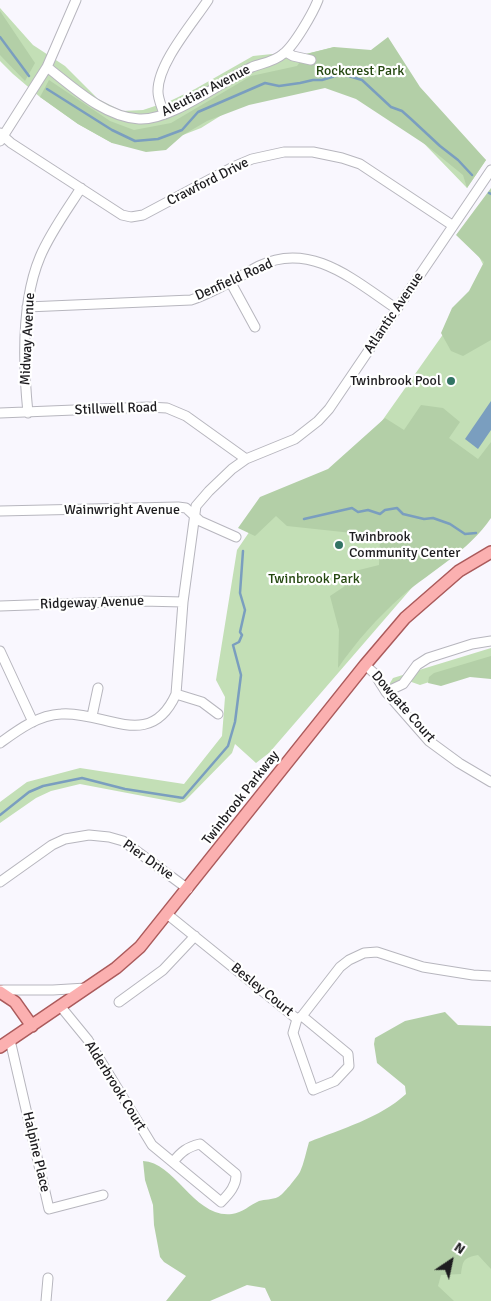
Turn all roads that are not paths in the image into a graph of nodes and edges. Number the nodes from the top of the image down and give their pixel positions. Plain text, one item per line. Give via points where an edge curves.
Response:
1 (76, 0) edge
2 (208, 0) edge
3 (318, 0) edge
4 (286, 52) junction
5 (311, 60) dead end
6 (47, 67) junction
7 (164, 114) junction
8 (1, 137) edge
9 (491, 170) edge
10 (81, 188) junction
11 (452, 225) junction
12 (231, 283) junction
13 (27, 307) junction
14 (397, 309) junction
15 (255, 327) dead end
16 (0, 413) edge
17 (28, 413) junction
18 (246, 459) junction
19 (0, 512) edge
20 (194, 517) junction
21 (236, 537) dead end
22 (491, 552) edge
23 (183, 602) junction
24 (0, 606) edge
25 (491, 641) edge
26 (0, 651) edge
27 (365, 665) junction
28 (98, 688) dead end
29 (386, 692) junction
30 (176, 694) junction
31 (218, 714) dead end
32 (92, 716) junction
33 (33, 722) junction
34 (0, 744) edge
35 (491, 782) edge
36 (0, 882) edge
37 (188, 889) junction
38 (167, 914) junction
39 (195, 936) junction
40 (491, 976) edge
41 (87, 988) junction
42 (0, 991) edge
43 (0, 1001) edge
44 (119, 1002) dead end
45 (61, 1007) junction
46 (300, 1017) junction
47 (28, 1028) junction
48 (10, 1040) junction
49 (0, 1047) edge
50 (173, 1162) junction
51 (104, 1195) dead end
52 (48, 1278) dead end
53 (46, 1301) edge

1 - 6 street
2 - 7 street via 160,77 158,93
3 - 4 street
4 - 5 street
4 - 7 street, Aleutian Avenue
6 - 7 street, Aleutian Avenue via 111,112 140,120
6 - 8 street
8 - 10 street, Crawford Drive
9 - 11 street, Atlantic Avenue
10 - 11 street, Crawford Drive via 122,215 131,217 143,215 252,159 284,152 313,152 360,164
10 - 13 street, Midway Avenue via 40,255
11 - 14 street, Atlantic Avenue
12 - 13 street, Denfield Road via 191,300
12 - 14 street, Denfield Road via 275,261 309,259 334,267
12 - 15 street
13 - 17 street, Midway Avenue
14 - 18 street, Atlantic Avenue via 318,421 295,440
16 - 17 street, Stillwell Road
17 - 18 street, Stillwell Road via 148,406 167,408 186,416
18 - 20 street, Atlantic Avenue via 208,490 196,506
19 - 20 street, Wainwright Avenue via 178,507 186,508
20 - 21 street, Wainwright Avenue
20 - 23 street, Atlantic Avenue
22 - 27 main road, Twinbrook Parkway via 459,571 405,618
23 - 24 street, Ridgeway Avenue
23 - 30 street, Atlantic Avenue
25 - 29 street via 428,658 417,665 402,684
26 - 33 street
27 - 29 street, Dowgate Court
27 - 37 main road, Twinbrook Parkway
28 - 32 street
29 - 35 street, Dowgate Court via 429,741
30 - 31 street via 202,702
30 - 32 street via 163,715 146,724 128,726
32 - 33 street via 60,714
33 - 34 street
36 - 37 street, Pier Drive via 65,839 90,835 124,841
37 - 38 main road, Twinbrook Parkway
38 - 39 street, Besley Court
38 - 41 main road, Twinbrook Parkway via 140,947
39 - 44 street via 163,970
39 - 46 street, Besley Court
40 - 46 street via 423,967 377,952 364,953 340,968
41 - 42 street
41 - 45 main road, Twinbrook Parkway
42 - 47 main road via 14,1002
43 - 47 main road
45 - 47 main road, Twinbrook Parkway
45 - 50 street, Alderbrook Court via 88,1040 152,1145
46 - 46 street, Besley Court via 293,1033 314,1090 335,1081 349,1066 348,1054
47 - 48 main road, Twinbrook Parkway
48 - 49 main road, Twinbrook Parkway
48 - 51 street, Halpine Place via 49,1209
50 - 50 street, Alderbrook Court via 180,1152 200,1144 236,1174 237,1180 221,1202
52 - 53 street

